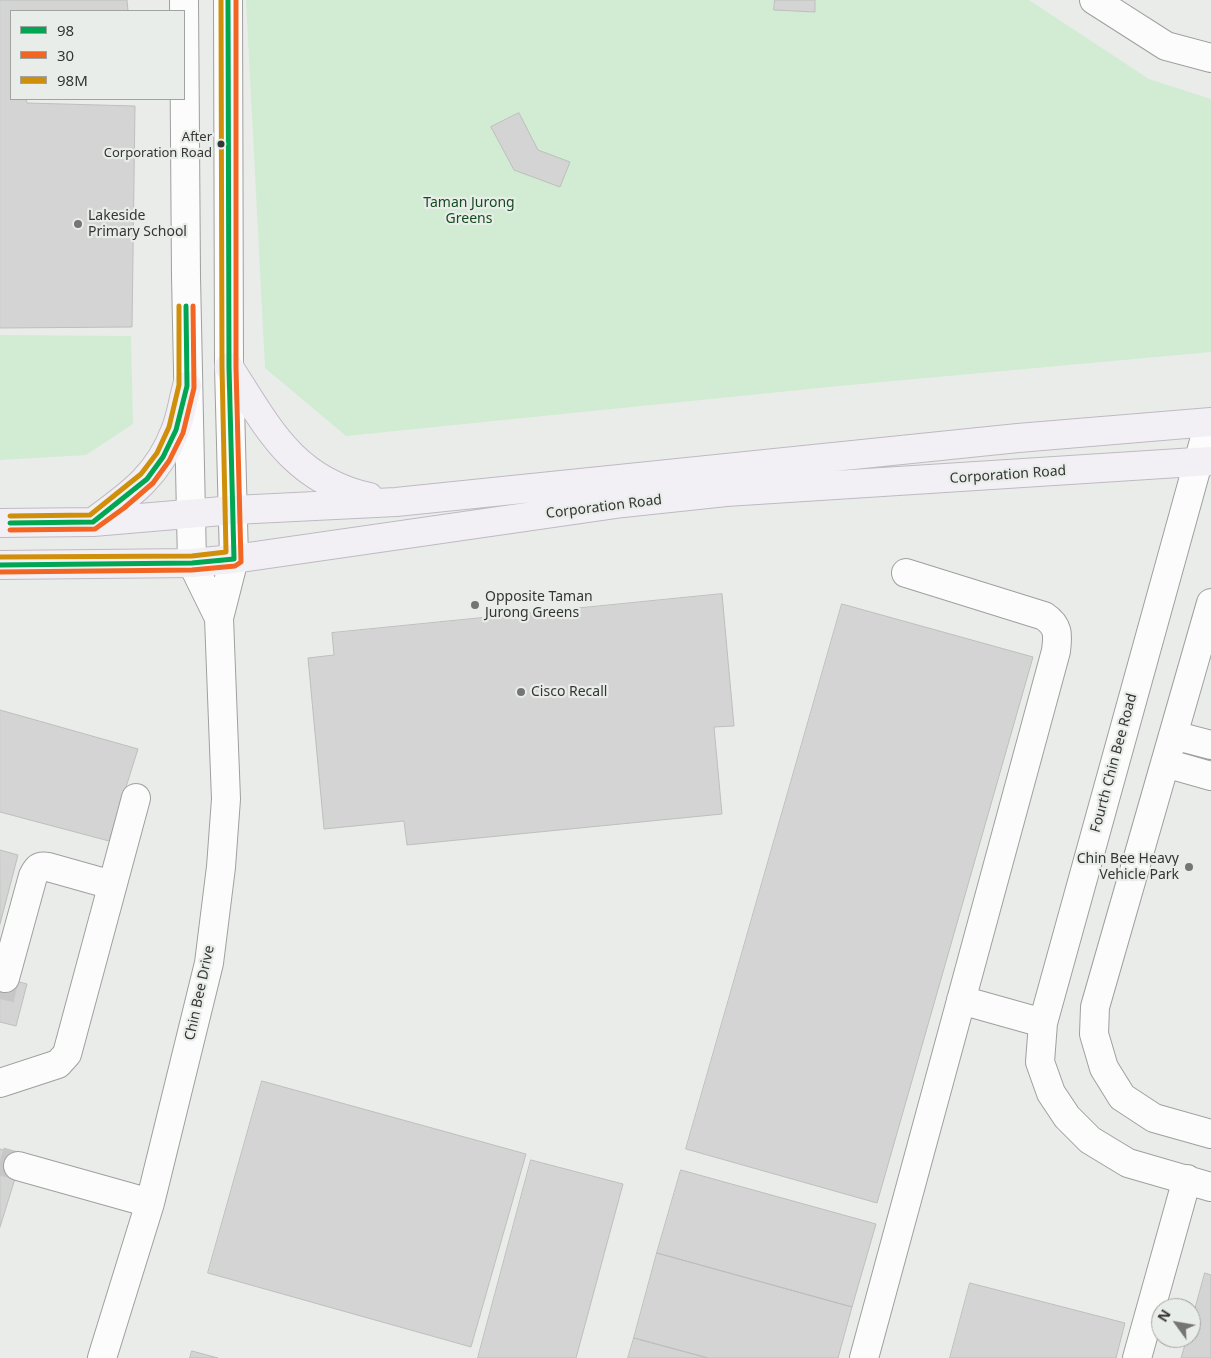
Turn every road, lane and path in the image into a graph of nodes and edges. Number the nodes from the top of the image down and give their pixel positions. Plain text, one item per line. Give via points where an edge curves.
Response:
1 (228, 0) edge
2 (1094, 0) edge
3 (1211, 58) edge
4 (185, 100) edge
5 (229, 367) junction
6 (187, 386) junction
7 (1210, 422) edge
8 (1204, 462) edge
9 (396, 502) junction
10 (234, 510) junction
11 (192, 514) junction
12 (93, 522) junction
13 (0, 523) edge
14 (234, 559) junction
15 (192, 563) junction
16 (0, 565) edge
17 (906, 573) dead end
18 (1211, 602) edge
19 (219, 618) junction
20 (1173, 735) junction
21 (1211, 745) edge
22 (1165, 763) junction
23 (1211, 776) edge
24 (136, 798) dead end
25 (112, 885) junction
26 (5, 978) dead end
27 (961, 1000) junction
28 (1043, 1023) junction
29 (0, 1084) edge
30 (1211, 1134) edge
31 (18, 1166) tunnel mouth
32 (1199, 1183) edge
33 (150, 1202) junction
34 (102, 1358) edge
35 (864, 1358) edge
36 (1137, 1358) edge

1 - 5 street, Chin Bee Drive
2 - 3 street via 1166,46
4 - 6 street
5 - 9 main road via 268,428 295,460 332,485 359,495
5 - 10 street, Chin Bee Drive
6 - 11 street
6 - 12 main road via 176,430 148,479
7 - 8 street, Fourth Chin Bee Road
7 - 9 main road, Corporation Road via 1018,438
8 - 14 main road, Corporation Road via 726,492 614,504
8 - 28 street, Fourth Chin Bee Road
9 - 10 main road, Corporation Road
10 - 11 main road, Corporation Road
10 - 14 street, Chin Bee Drive
11 - 12 main road, Corporation Road
11 - 15 street
12 - 13 main road, Corporation Road
14 - 15 main road, Corporation Road
14 - 19 street, Chin Bee Drive
15 - 16 main road, Corporation Road
15 - 19 street, Chin Bee Drive
17 - 27 street via 1044,616 1056,627 1056,652
18 - 20 street
19 - 33 street, Chin Bee Drive via 226,799 220,883 209,963
20 - 21 street
20 - 22 street
22 - 23 street
22 - 30 street via 1095,1007 1094,1034 1104,1068 1122,1096 1154,1118
24 - 25 street
25 - 26 street via 48,867 37,868 32,876
25 - 29 street via 67,1054 58,1064
27 - 28 street
27 - 35 street
28 - 32 street, Fourth Chin Bee Road via 1040,1062 1051,1093 1067,1117 1090,1140 1128,1162
31 - 33 street
32 - 36 street
33 - 34 street, Chin Bee Drive

